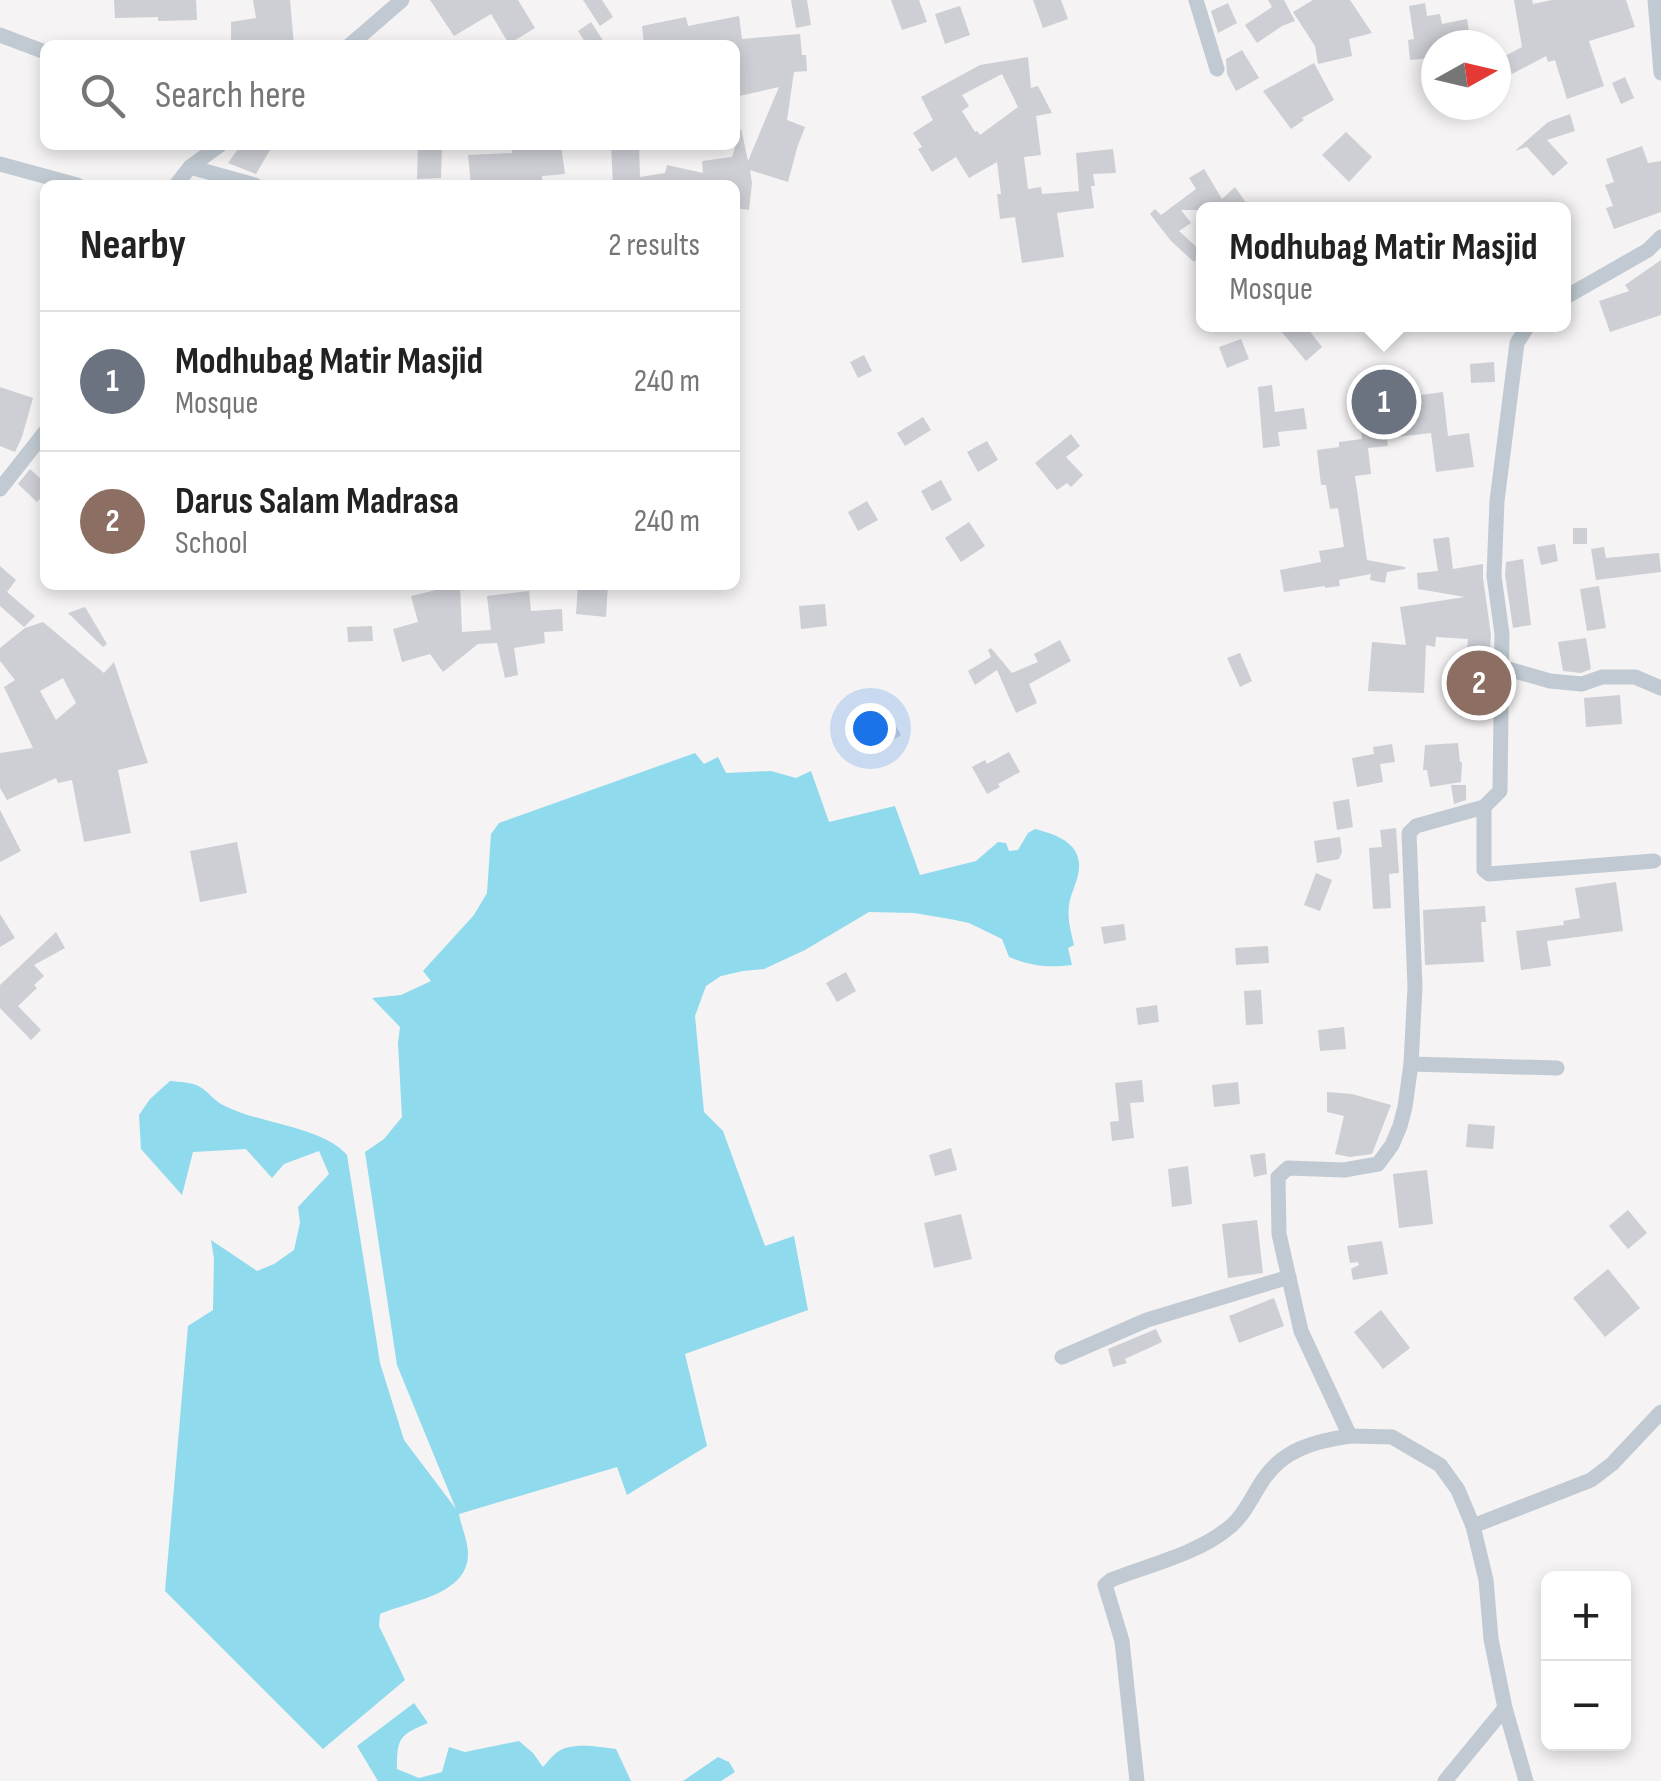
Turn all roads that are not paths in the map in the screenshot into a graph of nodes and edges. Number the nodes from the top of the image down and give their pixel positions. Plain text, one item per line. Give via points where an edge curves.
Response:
1 (402, 0) edge
2 (1196, 0) edge
3 (1655, 0) edge
4 (0, 35) edge
5 (356, 40) edge
6 (40, 50) edge
7 (1217, 69) dead end
8 (1661, 73) edge
9 (211, 150) edge
10 (0, 164) edge
11 (190, 167) junction
12 (59, 180) edge
13 (180, 180) edge
14 (237, 180) edge
15 (1661, 237) edge
16 (1571, 294) edge
17 (1524, 332) edge
18 (40, 438) edge
19 (0, 490) edge
20 (1501, 667) junction
21 (1661, 688) edge
22 (1484, 807) junction
23 (1654, 861) dead end
24 (1411, 1064) junction
25 (1557, 1068) dead end
26 (1288, 1276) junction
27 (1062, 1356) dead end
28 (1661, 1412) edge
29 (1350, 1436) junction
30 (1473, 1526) junction
31 (1505, 1708) junction
32 (1137, 1781) edge
33 (1445, 1781) edge
34 (1526, 1781) edge

1 - 5 street
2 - 7 street
3 - 8 street
4 - 6 street
9 - 11 street
10 - 12 street
11 - 13 street
11 - 14 street
15 - 16 street
17 - 20 street via 1517,342 1497,502
18 - 19 street
20 - 21 street via 1582,684 1635,676
20 - 22 street via 1500,791
22 - 23 street via 1489,874
22 - 24 street via 1409,833
24 - 25 street
24 - 26 street via 1400,1126 1378,1164 1288,1168 1278,1177
26 - 27 street via 1148,1320
26 - 29 street via 1301,1331
28 - 30 street via 1591,1480
29 - 30 street via 1392,1437 1440,1466
29 - 32 street via 1322,1440 1280,1460 1224,1532 1105,1586 1122,1642
30 - 31 street
31 - 33 street
31 - 34 street

